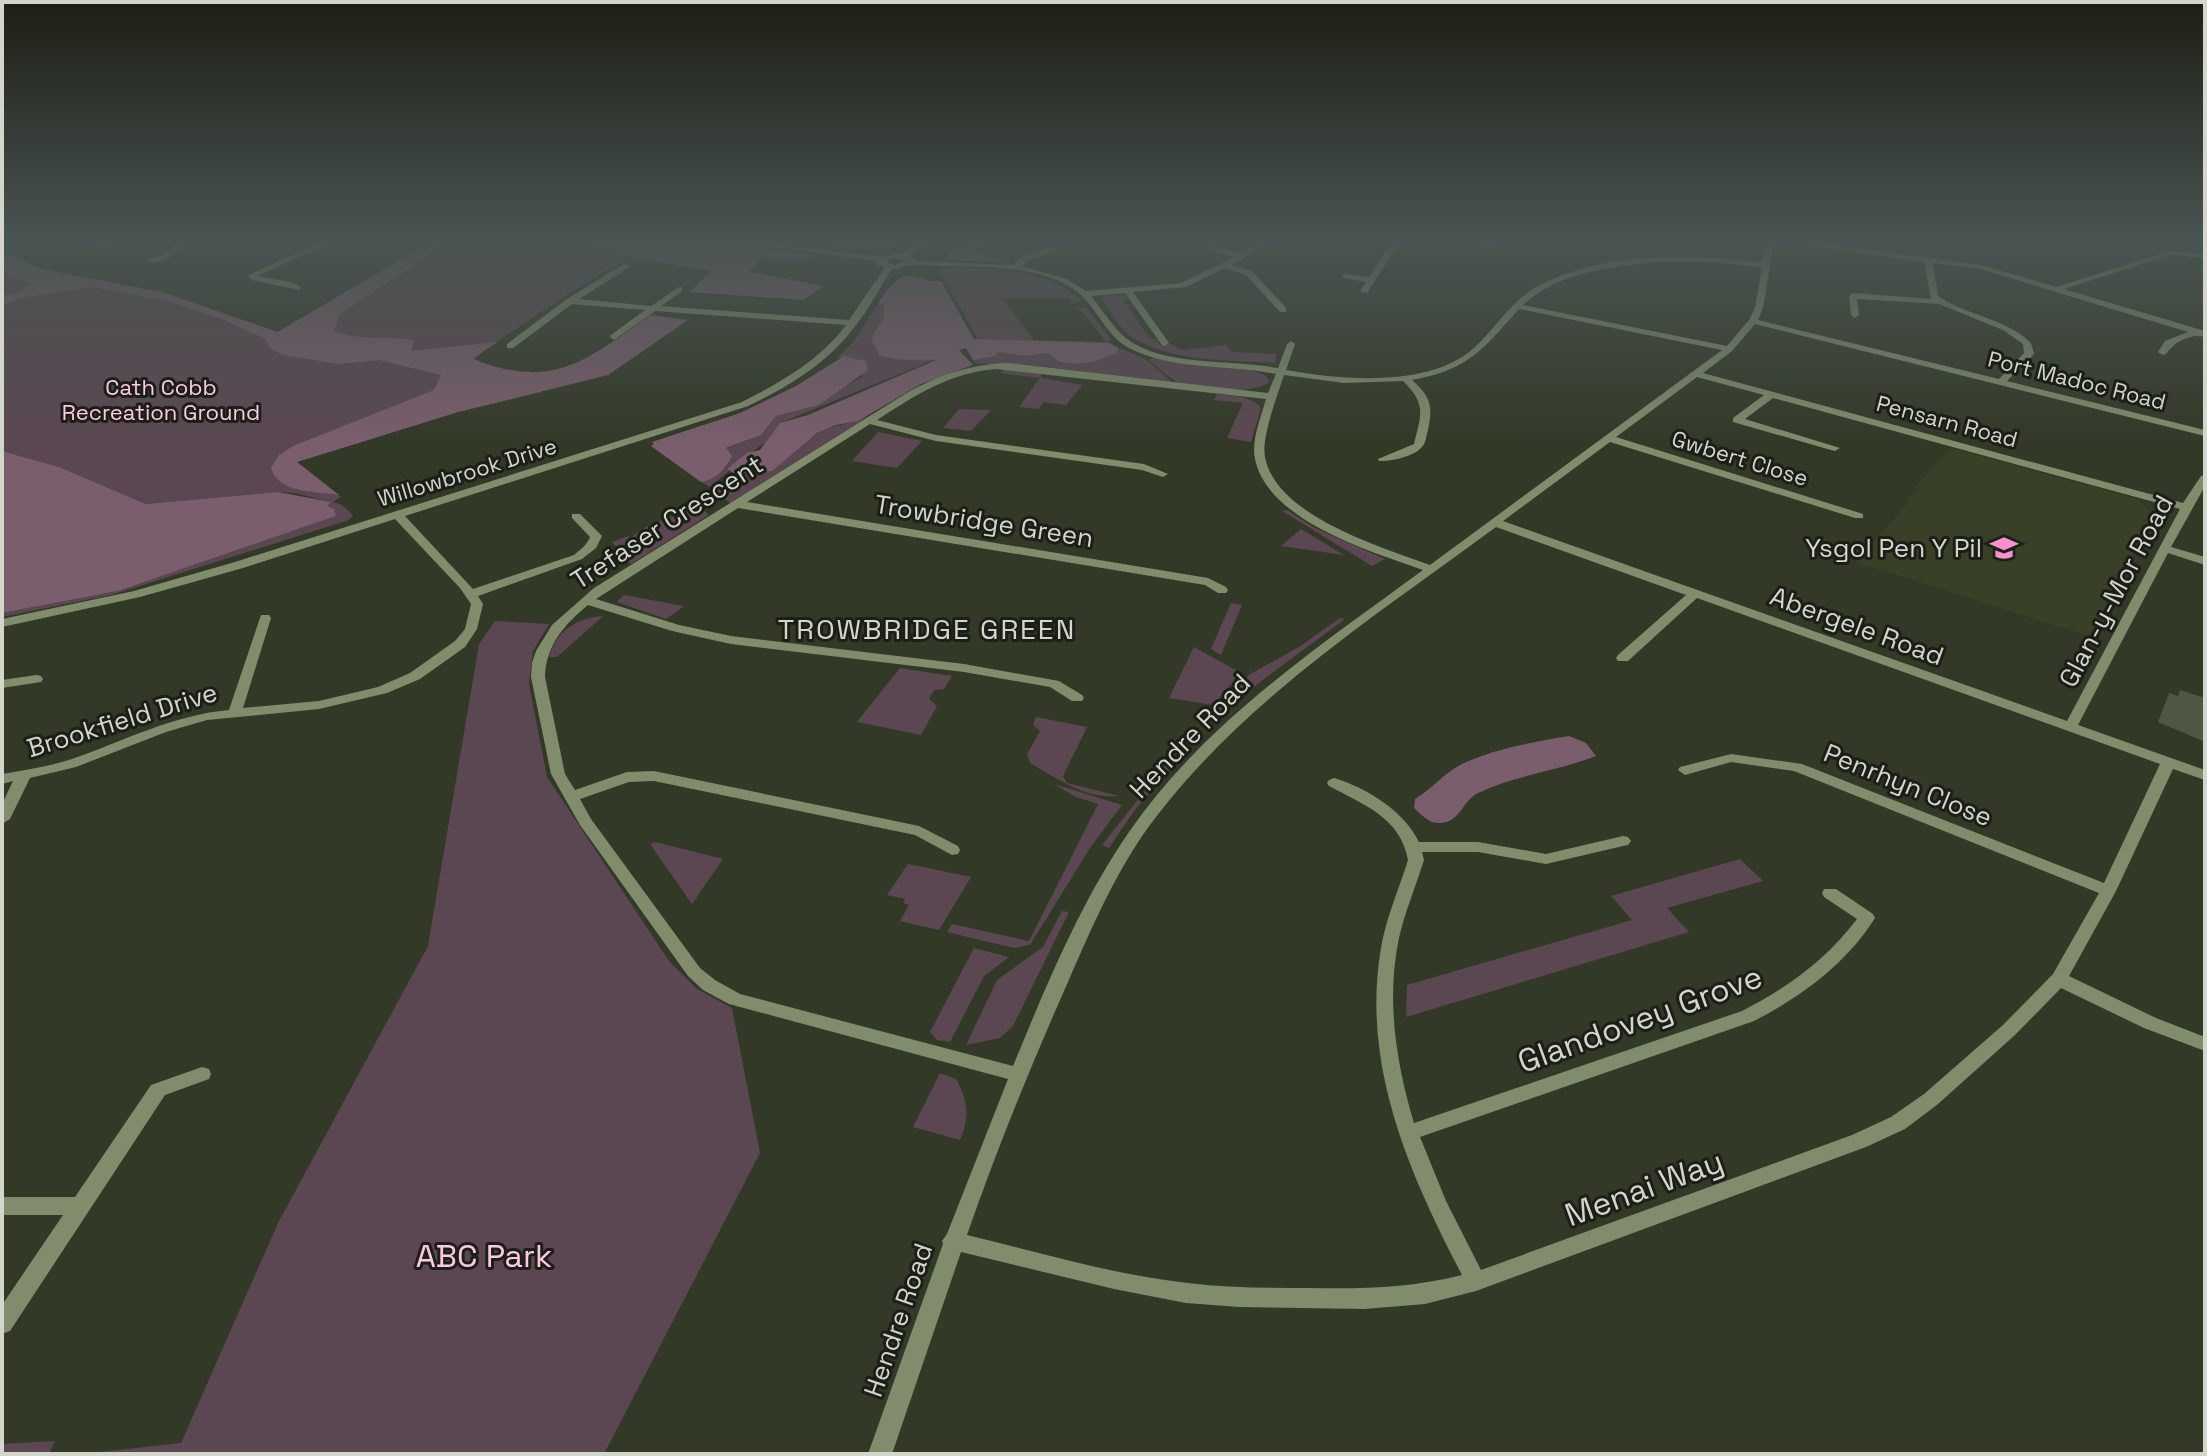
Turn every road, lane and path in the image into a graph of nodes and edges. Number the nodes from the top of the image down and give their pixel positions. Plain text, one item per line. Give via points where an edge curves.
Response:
1 (561, 308) edge
2 (642, 308) edge
3 (862, 308) edge
4 (1095, 308) edge
5 (1140, 308) edge
6 (1515, 308) edge
7 (1527, 308) edge
8 (1759, 308) edge
9 (1854, 308) edge
10 (1955, 308) edge
11 (2124, 308) edge
12 (653, 309) junction
13 (1855, 315) dead end
14 (1753, 321) junction
15 (854, 323) junction
16 (2201, 332) edge
17 (614, 337) dead end
18 (1165, 343) dead end
19 (1291, 344) dead end
20 (510, 346) dead end
21 (1729, 349) junction
22 (2163, 352) dead end
23 (1697, 374) junction
24 (1281, 375) junction
25 (1404, 377) junction
26 (2001, 382) junction
27 (1771, 394) junction
28 (1274, 397) junction
29 (868, 421) junction
30 (2205, 433) edge
31 (1608, 438) junction
32 (1835, 448) dead end
33 (1383, 459) dead end
34 (1163, 474) dead end
35 (2205, 478) edge
36 (737, 504) junction
37 (2186, 507) junction
38 (398, 515) junction
39 (576, 516) dead end
40 (1859, 516) dead end
41 (1494, 522) junction
42 (2166, 549) junction
43 (2205, 561) edge
44 (1431, 569) junction
45 (1222, 590) dead end
46 (472, 594) junction
47 (1694, 594) junction
48 (586, 600) junction
49 (265, 618) dead end
50 (2, 623) edge
51 (1623, 658) dead end
52 (36, 679) dead end
53 (2, 684) edge
54 (1077, 698) dead end
55 (235, 711) junction
56 (2070, 728) junction
57 (2168, 763) junction
58 (1685, 770) dead end
59 (2205, 775) edge
60 (23, 776) junction
61 (2, 779) edge
62 (1334, 783) dead end
63 (571, 797) junction
64 (2, 819) edge
65 (1623, 841) dead end
66 (1416, 847) junction
67 (952, 850) dead end
68 (2108, 891) junction
69 (1830, 893) dead end
70 (2059, 979) junction
71 (2205, 1044) edge
72 (202, 1074) dead end
73 (1017, 1074) junction
74 (1408, 1133) junction
75 (2, 1206) edge
76 (79, 1206) junction
77 (952, 1241) junction
78 (1476, 1281) junction
79 (2, 1324) edge
80 (880, 1454) edge

1 - 20 street
2 - 12 street
3 - 15 street, Willowbrook Drive
4 - 24 street via 1115,335 1134,347
5 - 18 street
6 - 25 street via 1464,360
7 - 21 street
8 - 14 street, Hendre Road
9 - 13 street
10 - 26 street via 2027,343 2029,354
11 - 16 street
12 - 15 street
12 - 17 street
14 - 21 street, Hendre Road
14 - 26 street, Port Madoc Road
15 - 38 street, Willowbrook Drive via 810,369 745,404
16 - 22 street via 2168,343
19 - 24 street
21 - 23 street, Hendre Road
23 - 27 street, Pensarn Road
23 - 31 street, Hendre Road
24 - 25 street
24 - 28 street
25 - 33 street via 1421,393 1427,412 1419,445
26 - 30 street, Port Madoc Road
27 - 32 street via 1737,420
27 - 37 street, Pensarn Road
28 - 29 street, Trefaser Crescent via 988,366 933,381
28 - 44 street via 1259,457 1278,492 1339,532
29 - 34 street via 936,438
29 - 36 street, Trefaser Crescent
31 - 40 street, Gwbert Close
31 - 41 street, Hendre Road
35 - 37 street, Glan-y-Mor Road
36 - 45 street, Trowbridge Green via 1208,582
36 - 48 street, Trefaser Crescent
37 - 42 street, Glan-y-Mor Road
38 - 46 street
38 - 50 street, Willowbrook Drive via 136,594
39 - 46 street via 596,536 586,551
41 - 44 street, Hendre Road
41 - 47 street, Abergele Road
42 - 43 street
42 - 56 street, Glan-y-Mor Road
44 - 73 street, Hendre Road via 1265,693 1149,815 1103,884
46 - 55 street, Brookfield Drive via 477,604 471,629 442,659 415,676 345,701
47 - 51 street
47 - 56 street, Abergele Road
48 - 54 street via 731,640 964,668 1054,684
48 - 63 street, Trefaser Crescent via 552,633 537,665 558,774
49 - 55 street
52 - 53 street
55 - 60 street, Brookfield Drive via 180,722 105,753
56 - 57 street, Abergele Road
57 - 59 street, Abergele Road
57 - 68 street, Menai Way
58 - 68 street, Penrhyn Close via 1731,758 1797,767
60 - 61 street, Brookfield Drive
60 - 64 street
62 - 66 street via 1401,823
63 - 67 street via 627,777 654,776 919,831
63 - 73 street, Trefaser Crescent via 694,972 709,985 735,999
65 - 66 street via 1546,859 1478,847
66 - 74 street via 1389,949 1383,1025
68 - 70 street, Menai Way
69 - 74 street, Glandovey Grove via 1867,918 1809,981 1785,998 1748,1016
70 - 71 street
70 - 78 street, Menai Way via 2009,1030 1898,1123
72 - 76 street via 158,1090
73 - 77 street, Hendre Road
74 - 78 street
75 - 76 street
76 - 79 street
77 - 78 street, Menai Way via 1186,1293 1364,1299 1425,1294
77 - 80 street, Hendre Road

